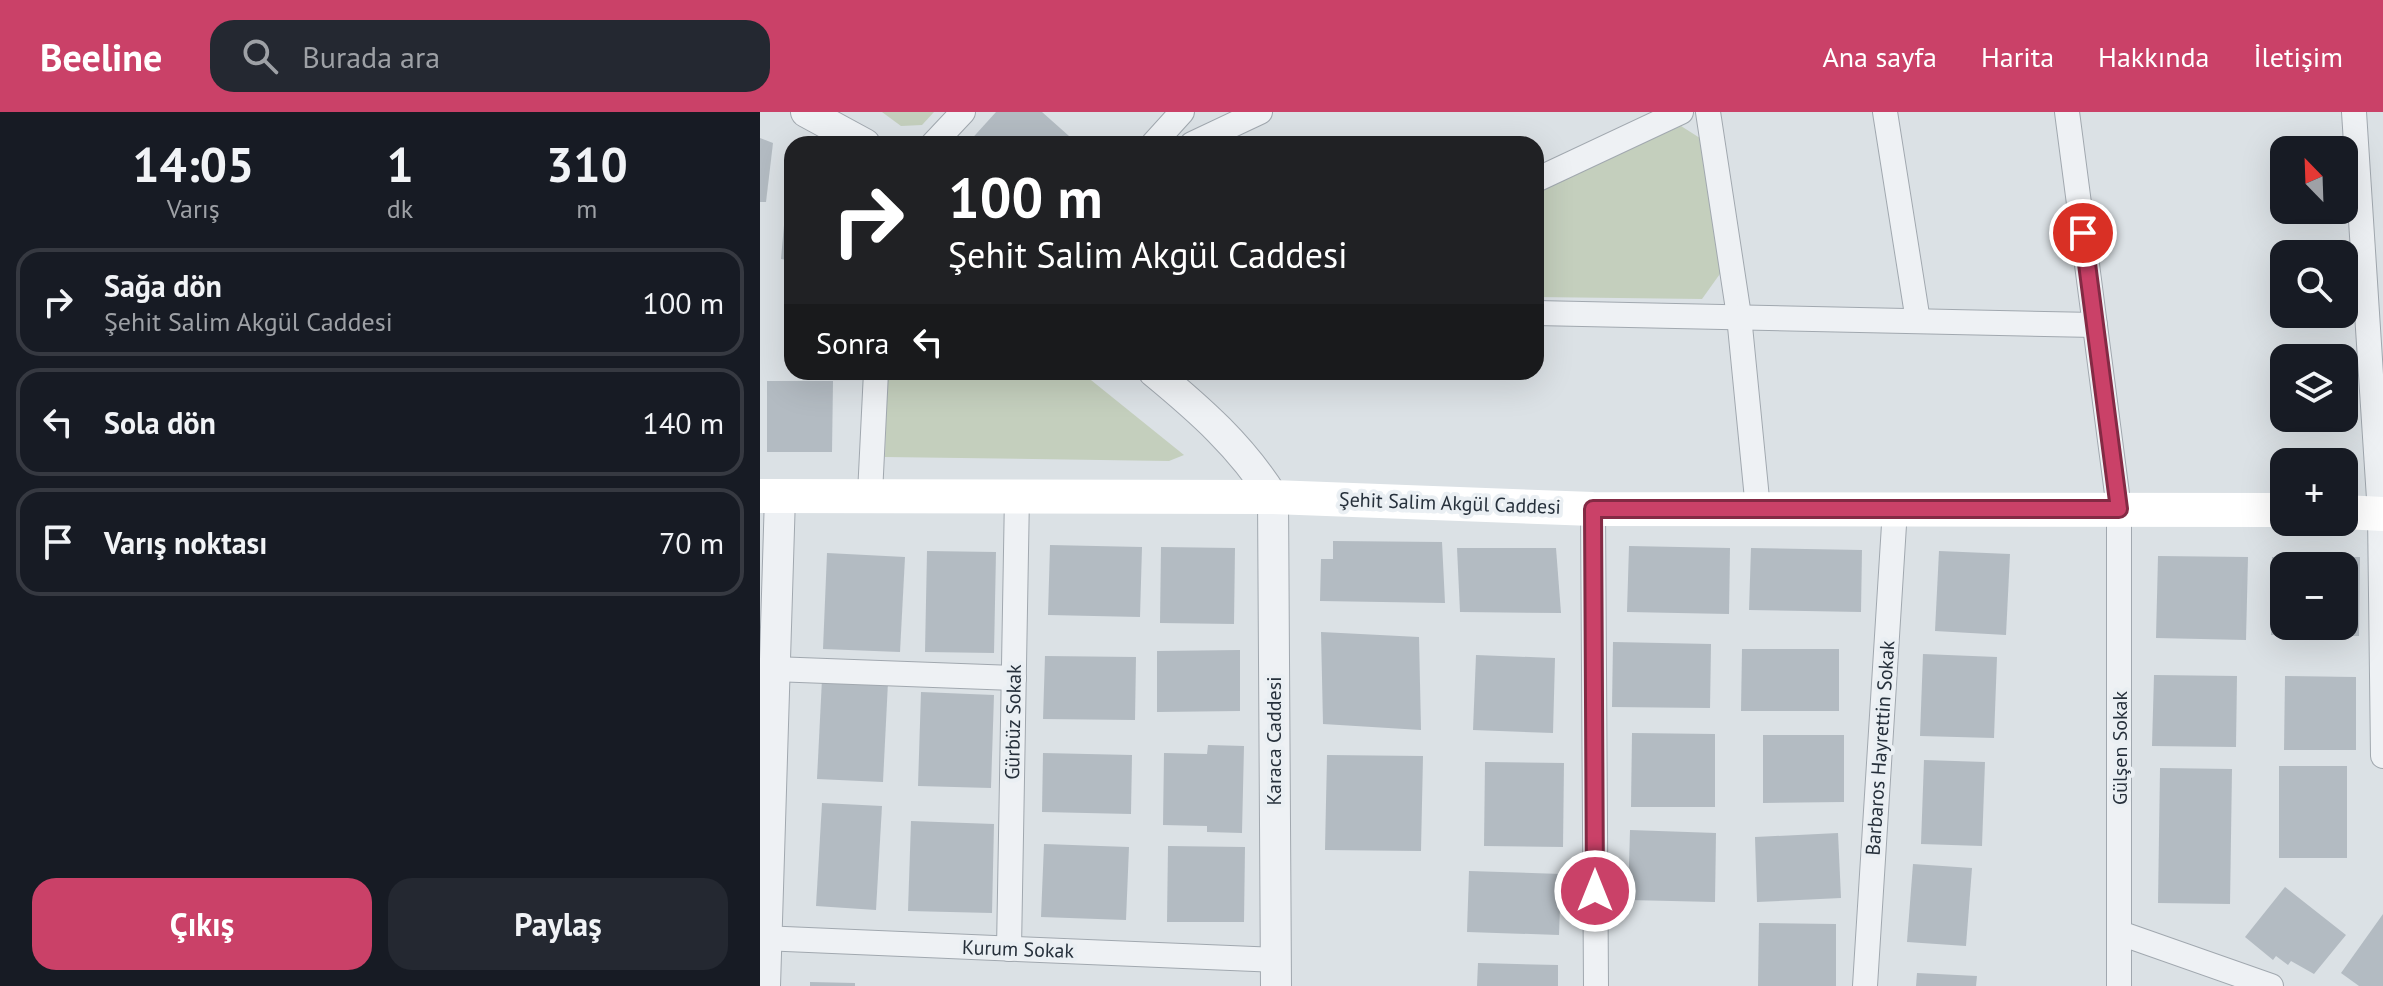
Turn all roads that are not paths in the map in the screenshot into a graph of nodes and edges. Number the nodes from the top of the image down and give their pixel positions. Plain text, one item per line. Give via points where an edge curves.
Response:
1 (806, 112) edge
2 (963, 112) edge
3 (1182, 112) edge
4 (1260, 112) edge
5 (1681, 112) edge
6 (1708, 112) edge
7 (1885, 112) edge
8 (2067, 112) edge
9 (2354, 112) edge
10 (850, 136) edge
11 (940, 136) edge
12 (1160, 136) edge
13 (1209, 136) edge
14 (1544, 176) edge
15 (1544, 313) edge
16 (1739, 316) junction
17 (1918, 321) junction
18 (2095, 325) junction
19 (876, 380) edge
20 (1163, 380) edge
21 (870, 494) junction
22 (1017, 495) junction
23 (770, 496) edge
24 (1273, 497) junction
25 (1593, 509) junction
26 (1758, 509) junction
27 (1895, 509) junction
28 (2119, 509) junction
29 (2270, 510) edge
30 (2358, 513) edge
31 (2381, 514) edge
32 (773, 669) junction
33 (1014, 678) junction
34 (2383, 756) edge
35 (2120, 933) junction
36 (763, 938) edge
37 (1009, 949) junction
38 (1276, 973) edge
39 (765, 986) edge
40 (1596, 986) edge
41 (1865, 986) edge
42 (2119, 986) edge
43 (2271, 986) edge

1 - 10 street
2 - 11 street
3 - 12 street
4 - 13 street
5 - 14 street
6 - 16 street
7 - 17 street
8 - 18 street, Gülşen Sokak
9 - 31 street
15 - 16 street
16 - 17 street
16 - 26 street
17 - 18 street
18 - 28 street, Gülşen Sokak
19 - 21 street
20 - 24 street via 1251,462
21 - 22 main road, Şehit Salim Akgül Caddesi
21 - 23 main road, Şehit Salim Akgül Caddesi
22 - 24 main road, Şehit Salim Akgül Caddesi
22 - 33 street, Gürbüz Sokak
23 - 32 street
24 - 25 main road, Şehit Salim Akgül Caddesi
24 - 38 street, Karaca Caddesi
25 - 26 main road, Şehit Salim Akgül Caddesi
25 - 40 street
26 - 27 main road, Şehit Salim Akgül Caddesi
27 - 28 main road, Şehit Salim Akgül Caddesi
27 - 41 street, Barbaros Hayrettin Sokak
28 - 29 main road, Şehit Salim Akgül Caddesi
28 - 35 street, Gülşen Sokak
30 - 31 main road
31 - 34 street
32 - 33 street
32 - 36 street
33 - 37 street, Gürbüz Sokak
35 - 42 street, Gülşen Sokak
35 - 43 street
36 - 37 street, Kurum Sokak
36 - 39 street
37 - 38 street, Kurum Sokak

